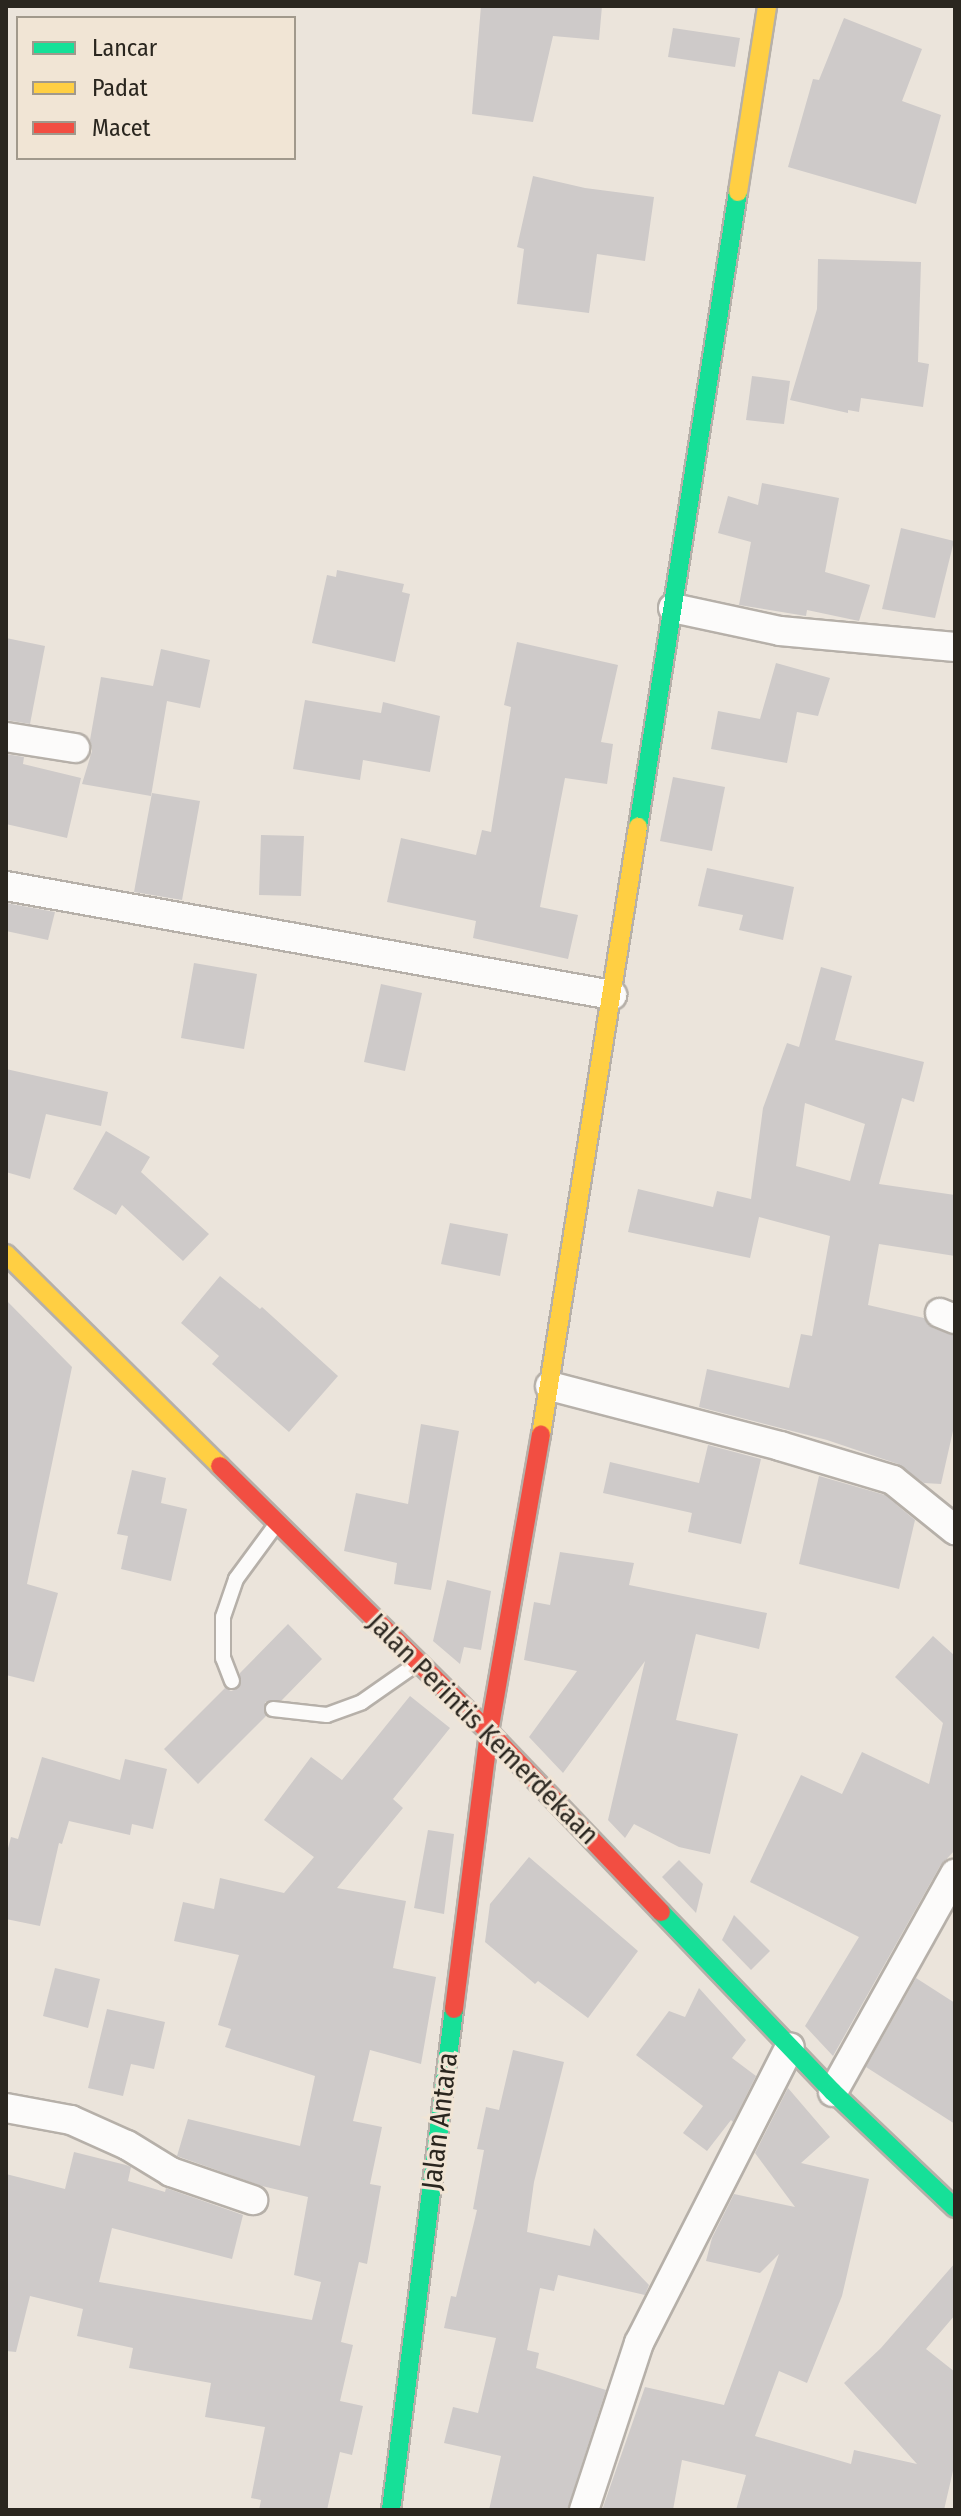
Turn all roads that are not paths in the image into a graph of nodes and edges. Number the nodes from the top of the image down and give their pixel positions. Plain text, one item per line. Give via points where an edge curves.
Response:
1 (767, 6) edge
2 (673, 608) junction
3 (955, 647) edge
4 (6, 737) edge
5 (75, 748) dead end
6 (6, 886) edge
7 (612, 995) junction
8 (6, 1254) edge
9 (550, 1386) junction
10 (277, 1523) junction
11 (955, 1530) edge
12 (418, 1662) junction
13 (232, 1681) dead end
14 (273, 1709) dead end
15 (489, 1732) junction
16 (955, 1874) edge
17 (790, 2047) junction
18 (833, 2092) junction
19 (6, 2108) edge
20 (253, 2200) dead end
21 (955, 2208) edge
22 (391, 2510) edge
23 (584, 2510) edge

1 - 2 street, Jalan Antara
2 - 3 street via 780,631
2 - 7 street, Jalan Antara
4 - 5 street
6 - 7 street
7 - 9 street, Jalan Antara
8 - 10 street, Jalan Perintis Kemerdekaan
9 - 11 street via 893,1480
9 - 15 street, Jalan Antara
10 - 12 street, Jalan Perintis Kemerdekaan
10 - 13 lane via 236,1579 223,1617 223,1658
12 - 14 lane via 362,1702 327,1715
12 - 15 street, Jalan Perintis Kemerdekaan
15 - 17 street, Jalan Perintis Kemerdekaan
15 - 22 street, Jalan Antara
16 - 18 street
17 - 18 street, Jalan Perintis Kemerdekaan
17 - 23 street via 639,2343
18 - 21 street, Jalan Perintis Kemerdekaan
19 - 20 street via 71,2120 171,2172

